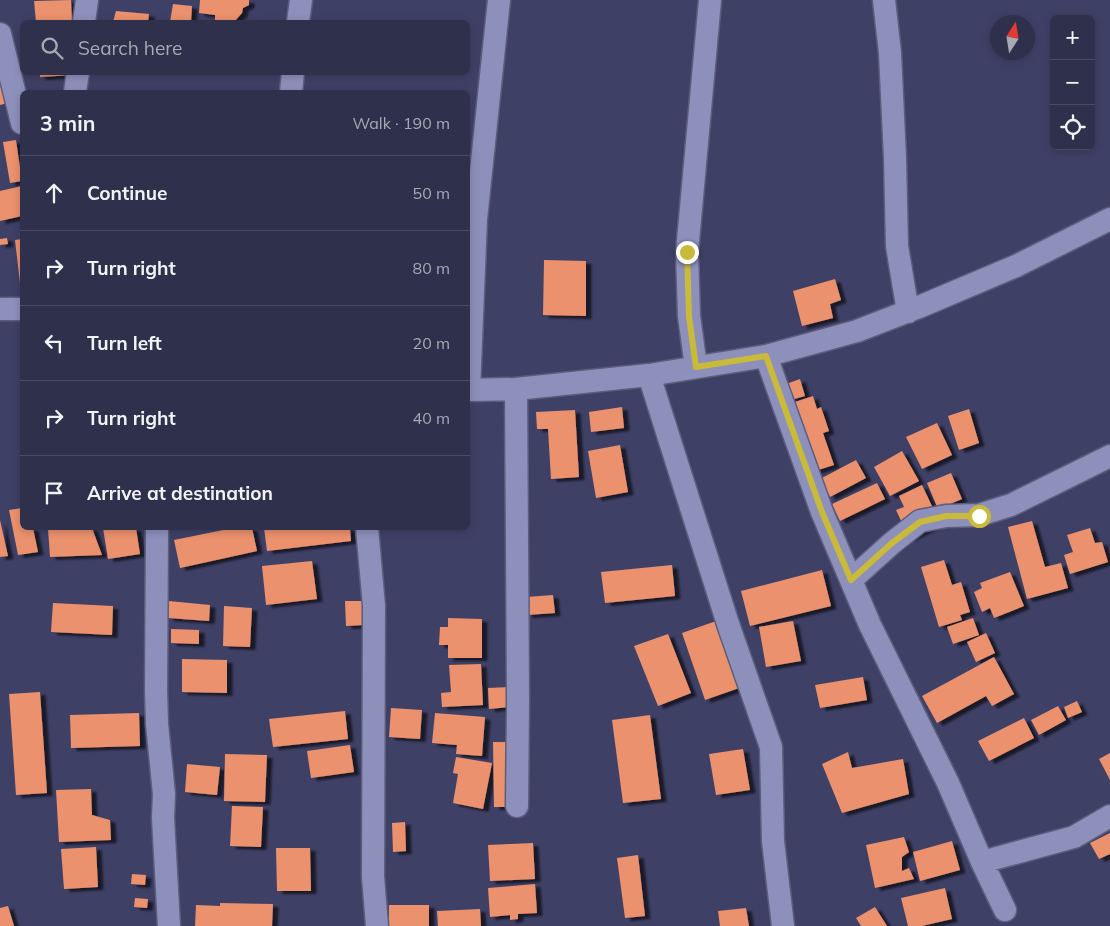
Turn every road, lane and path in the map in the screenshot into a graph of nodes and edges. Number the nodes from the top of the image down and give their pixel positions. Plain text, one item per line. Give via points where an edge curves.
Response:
1 (87, 0) edge
2 (300, 0) edge
3 (499, 0) edge
4 (710, 0) edge
5 (884, 0) edge
6 (84, 20) edge
7 (298, 20) edge
8 (0, 34) edge
9 (78, 75) edge
10 (293, 75) edge
11 (75, 90) edge
12 (291, 90) edge
13 (20, 115) edge
14 (1110, 219) edge
15 (0, 309) edge
16 (20, 309) edge
17 (908, 312) junction
18 (470, 347) edge
19 (766, 356) junction
20 (696, 367) junction
21 (649, 376) junction
22 (516, 389) junction
23 (470, 390) edge
24 (1110, 456) edge
25 (157, 530) edge
26 (367, 530) edge
27 (851, 580) junction
28 (517, 806) dead end
29 (1110, 816) edge
30 (982, 862) junction
31 (1005, 910) dead end
32 (169, 926) edge
33 (377, 926) edge
34 (783, 926) edge

1 - 6 street
2 - 7 street
3 - 18 street via 476,219
4 - 20 street via 687,252 689,316
5 - 17 street via 890,53 897,246
8 - 13 street
9 - 11 street
10 - 12 street
14 - 17 street via 1016,266
15 - 16 street
17 - 19 street via 857,331
19 - 20 street
19 - 27 street via 822,512
20 - 21 street
21 - 22 street
21 - 34 street via 728,624 772,747 773,841
22 - 23 street
22 - 28 street
24 - 27 street via 979,516 946,516 920,522
25 - 32 street via 157,724 164,794
26 - 33 street via 374,606 373,877
27 - 30 street
29 - 30 street via 1074,837
30 - 31 street

